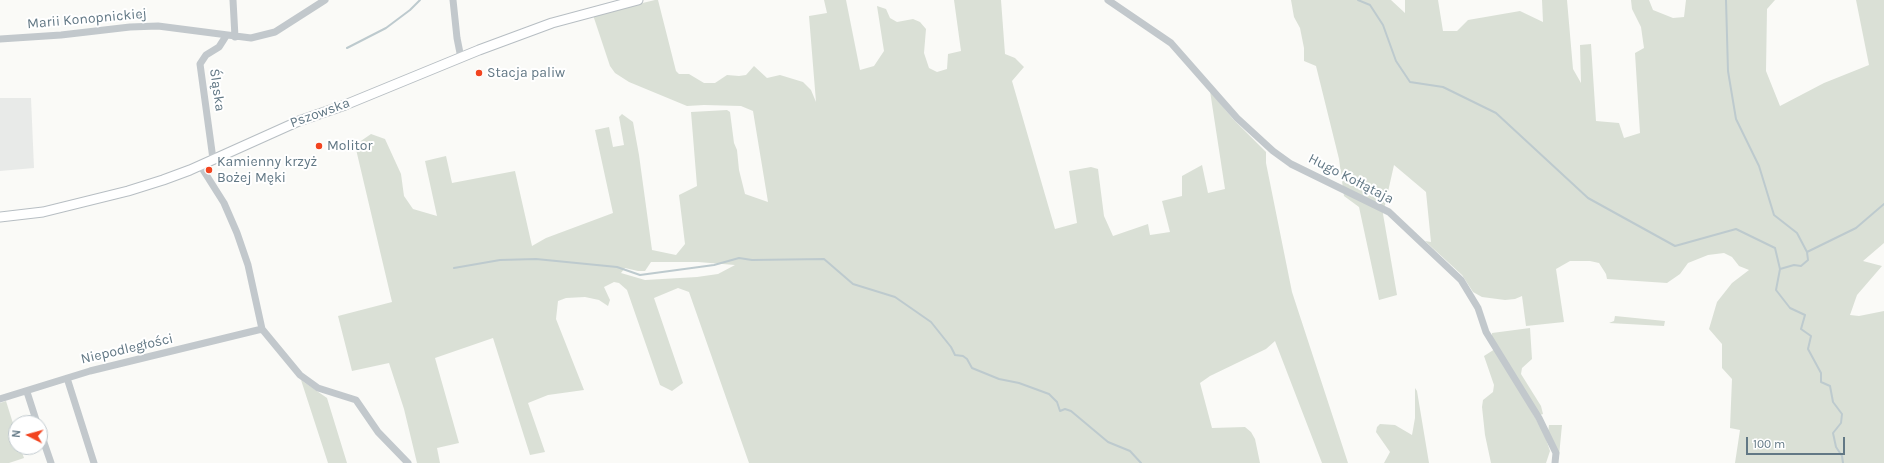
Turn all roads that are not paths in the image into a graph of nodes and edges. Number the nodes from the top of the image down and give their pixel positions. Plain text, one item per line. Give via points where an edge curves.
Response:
1 (232, 0) edge
2 (325, 0) edge
3 (453, 0) edge
4 (638, 0) edge
5 (1108, 0) edge
6 (226, 36) junction
7 (235, 37) junction
8 (0, 39) edge
9 (461, 58) junction
10 (213, 158) junction
11 (200, 165) junction
12 (0, 218) edge
13 (262, 329) junction
14 (67, 378) junction
15 (27, 392) junction
16 (0, 399) edge
17 (34, 415) edge
18 (94, 463) edge
19 (408, 463) edge
20 (1555, 463) edge

1 - 7 street
2 - 7 street via 275,32 251,38
3 - 9 street
4 - 9 main road, Pszowska via 552,23
5 - 20 street, Hugo Kołłątaja via 1171,43 1237,118 1272,151 1291,164 1389,212 1461,280 1478,308 1486,332 1539,418 1556,453
6 - 7 street, Marii Konopnickiej
6 - 8 street, Marii Konopnickiej via 158,26
6 - 10 street, Śląska via 219,47 206,55 200,64
9 - 10 main road, Pszowska via 299,121
10 - 11 main road, Pszowska
11 - 12 main road, Pszowska via 128,191 43,212
11 - 13 street via 224,203 236,233 248,265
13 - 14 street, Niepodległości
13 - 19 street via 300,375 318,388 356,400 378,432
14 - 15 street, Niepodległości
14 - 18 street
15 - 16 street, Niepodległości
15 - 17 street

